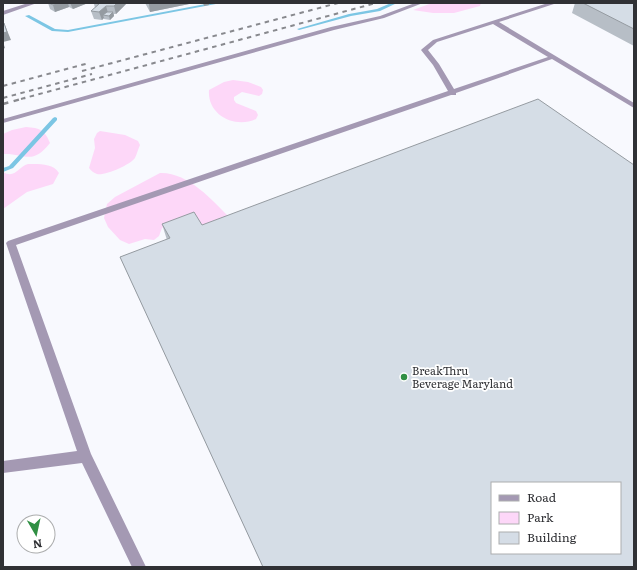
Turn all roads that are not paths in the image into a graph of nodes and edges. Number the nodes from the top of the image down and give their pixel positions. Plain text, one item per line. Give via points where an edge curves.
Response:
1 (34, 3) edge
2 (420, 3) edge
3 (554, 3) edge
4 (3, 13) edge
5 (494, 22) junction
6 (553, 57) junction
7 (453, 93) junction
8 (634, 106) edge
9 (3, 121) edge
10 (7, 244) edge
11 (85, 456) junction
12 (3, 467) edge
13 (139, 567) edge

1 - 4 street
2 - 9 street via 382,17 326,30
3 - 5 street
5 - 6 street
5 - 7 street via 434,41 424,50 436,64
6 - 7 street
6 - 8 street
7 - 10 street
10 - 11 street
11 - 12 street
11 - 13 street

